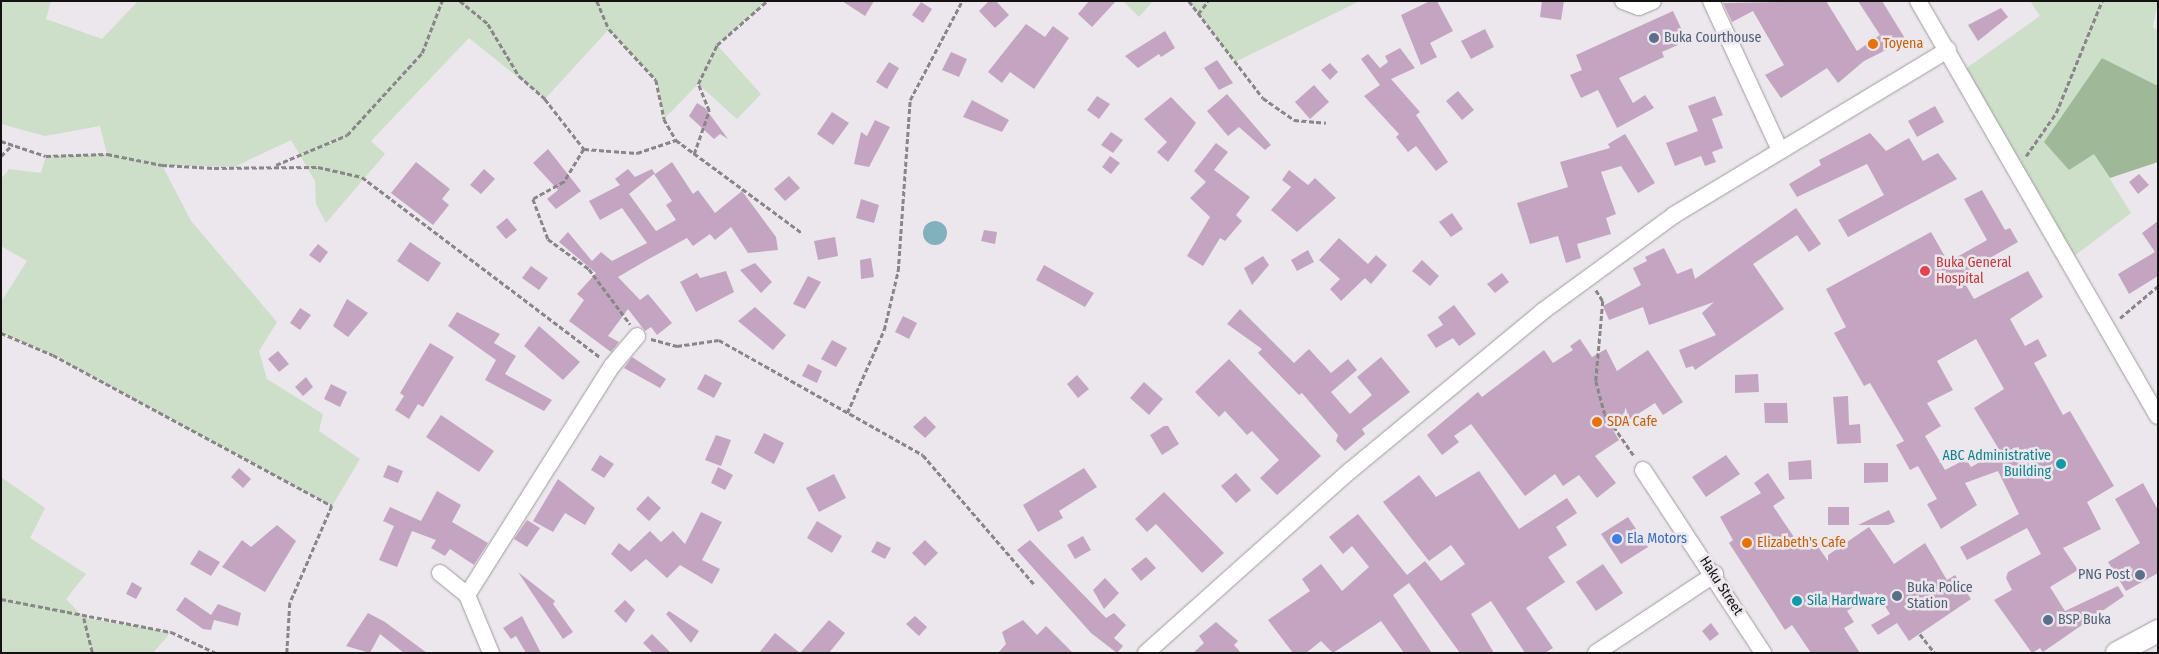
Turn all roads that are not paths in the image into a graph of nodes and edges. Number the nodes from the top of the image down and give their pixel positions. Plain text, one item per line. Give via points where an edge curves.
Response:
1 (1623, 1) edge
2 (1653, 1) edge
3 (1710, 1) edge
4 (1918, 1) edge
5 (1948, 50) junction
6 (1780, 150) junction
7 (637, 336) road end
8 (2158, 416) edge
9 (1640, 465) road end
10 (440, 573) dead end
11 (1715, 574) junction
12 (467, 595) junction
13 (2158, 631) edge
14 (491, 653) edge
15 (1146, 653) edge
16 (1596, 653) edge
17 (1763, 653) edge
18 (2117, 653) edge

1 - 2 street via 1639,7
3 - 6 street
4 - 5 street
5 - 6 street
5 - 8 street
6 - 15 street via 1674,215 1588,278 1351,470
7 - 12 street via 612,366
9 - 11 street, Haku Street
10 - 12 street
11 - 16 street
11 - 17 street, Haku Street
12 - 14 street
13 - 18 main road

